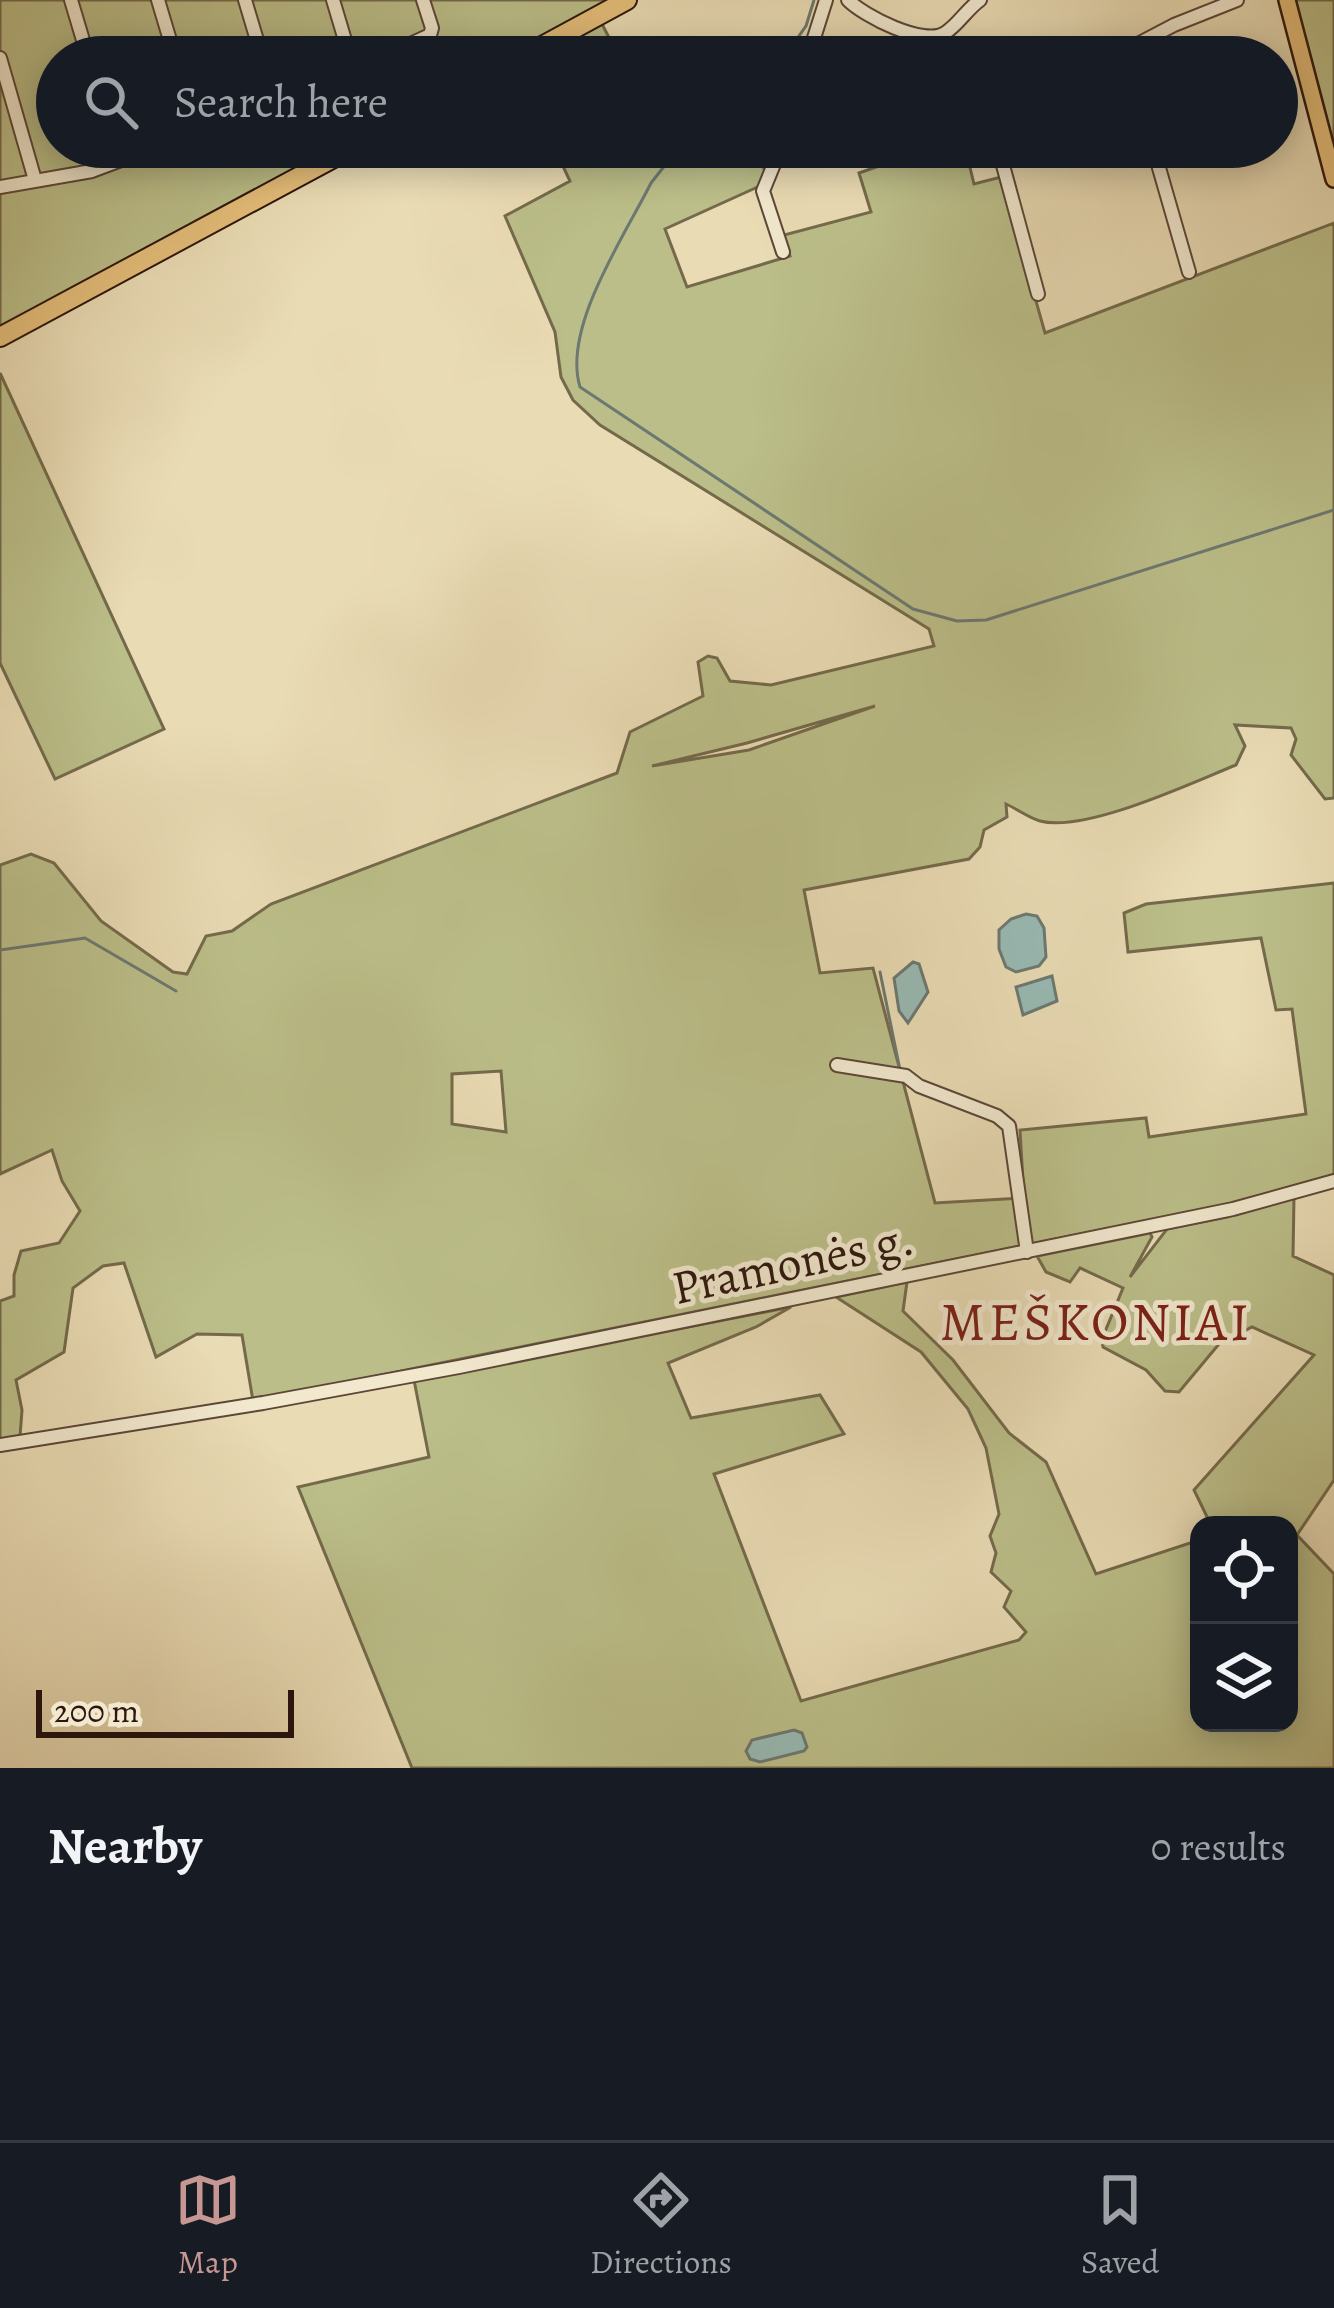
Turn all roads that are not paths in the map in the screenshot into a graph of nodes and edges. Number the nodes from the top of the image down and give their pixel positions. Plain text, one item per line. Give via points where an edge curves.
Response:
1 (71, 0) edge
2 (158, 0) edge
3 (245, 0) edge
4 (333, 0) edge
5 (423, 0) edge
6 (627, 0) edge
7 (826, 0) edge
8 (848, 0) edge
9 (980, 0) edge
10 (1238, 0) edge
11 (1287, 0) edge
12 (82, 36) edge
13 (169, 36) edge
14 (256, 36) edge
15 (344, 36) edge
16 (428, 36) edge
17 (561, 36) edge
18 (815, 36) edge
19 (930, 36) edge
20 (939, 36) edge
21 (1161, 36) edge
22 (1296, 36) edge
23 (1298, 42) edge
24 (0, 58) edge
25 (97, 168) edge
26 (315, 168) edge
27 (773, 168) edge
28 (1004, 168) edge
29 (1159, 168) edge
30 (1334, 179) edge
31 (35, 180) junction
32 (0, 187) edge
33 (783, 252) dead end
34 (1190, 272) dead end
35 (1038, 293) dead end
36 (0, 337) edge
37 (837, 1065) dead end
38 (1334, 1181) edge
39 (1027, 1252) junction
40 (0, 1444) edge

1 - 12 street
2 - 13 street
3 - 14 street
4 - 15 street
5 - 16 street
6 - 17 highway
7 - 18 street
8 - 19 street via 883,24
9 - 20 street
10 - 21 street
11 - 22 main road
23 - 30 main road
24 - 31 street
25 - 31 street
26 - 36 highway
27 - 33 street via 763,191
28 - 35 street
29 - 34 street
31 - 32 street
37 - 39 street via 906,1076 1009,1126
38 - 39 street, Pramonės g.
39 - 40 street, Pramonės g. via 263,1403

